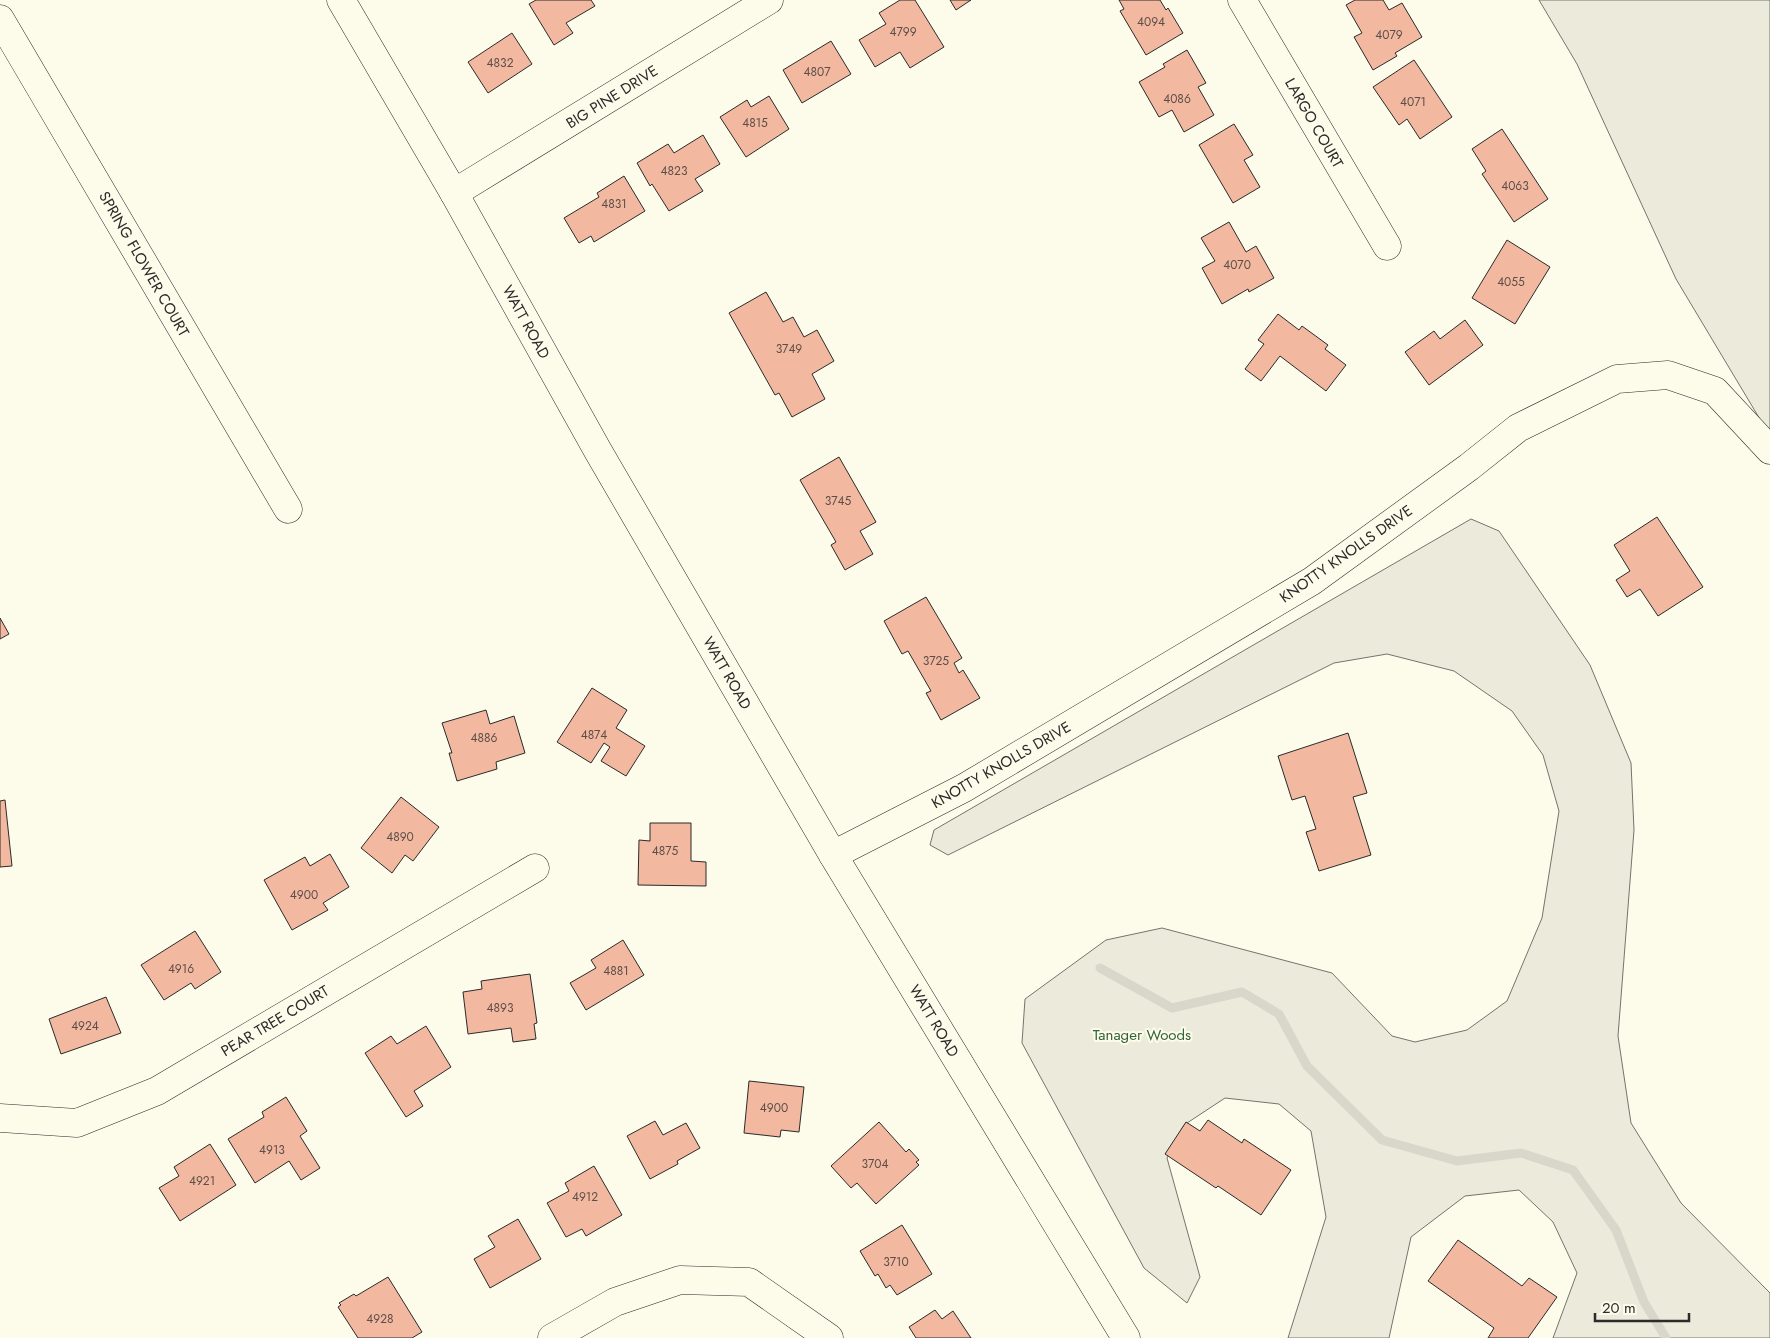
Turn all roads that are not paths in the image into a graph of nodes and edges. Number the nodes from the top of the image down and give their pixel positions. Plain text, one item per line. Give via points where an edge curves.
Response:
1 (341, 0) edge
2 (769, 0) edge
3 (1242, 0) edge
4 (0, 19) edge
5 (454, 194) junction
6 (1387, 246) dead end
7 (1770, 450) edge
8 (288, 509) dead end
9 (834, 855) junction
10 (534, 868) dead end
11 (0, 1118) edge
12 (552, 1338) edge
13 (829, 1338) edge
14 (1126, 1338) edge

1 - 5 street, WATT ROAD
2 - 5 street, BIG PINE DRIVE
3 - 6 street, LARGO COURT
4 - 8 street, SPRING FLOWER COURT
5 - 9 street, WATT ROAD via 598,451
7 - 9 street, KNOTTY KNOLLS DRIVE via 1714,391 1668,375 1618,379 1518,428 1312,581 964,788
9 - 14 street, WATT ROAD
10 - 11 street, PEAR TREE COURT via 157,1091 77,1123
12 - 13 street via 615,1302 680,1280 749,1282

